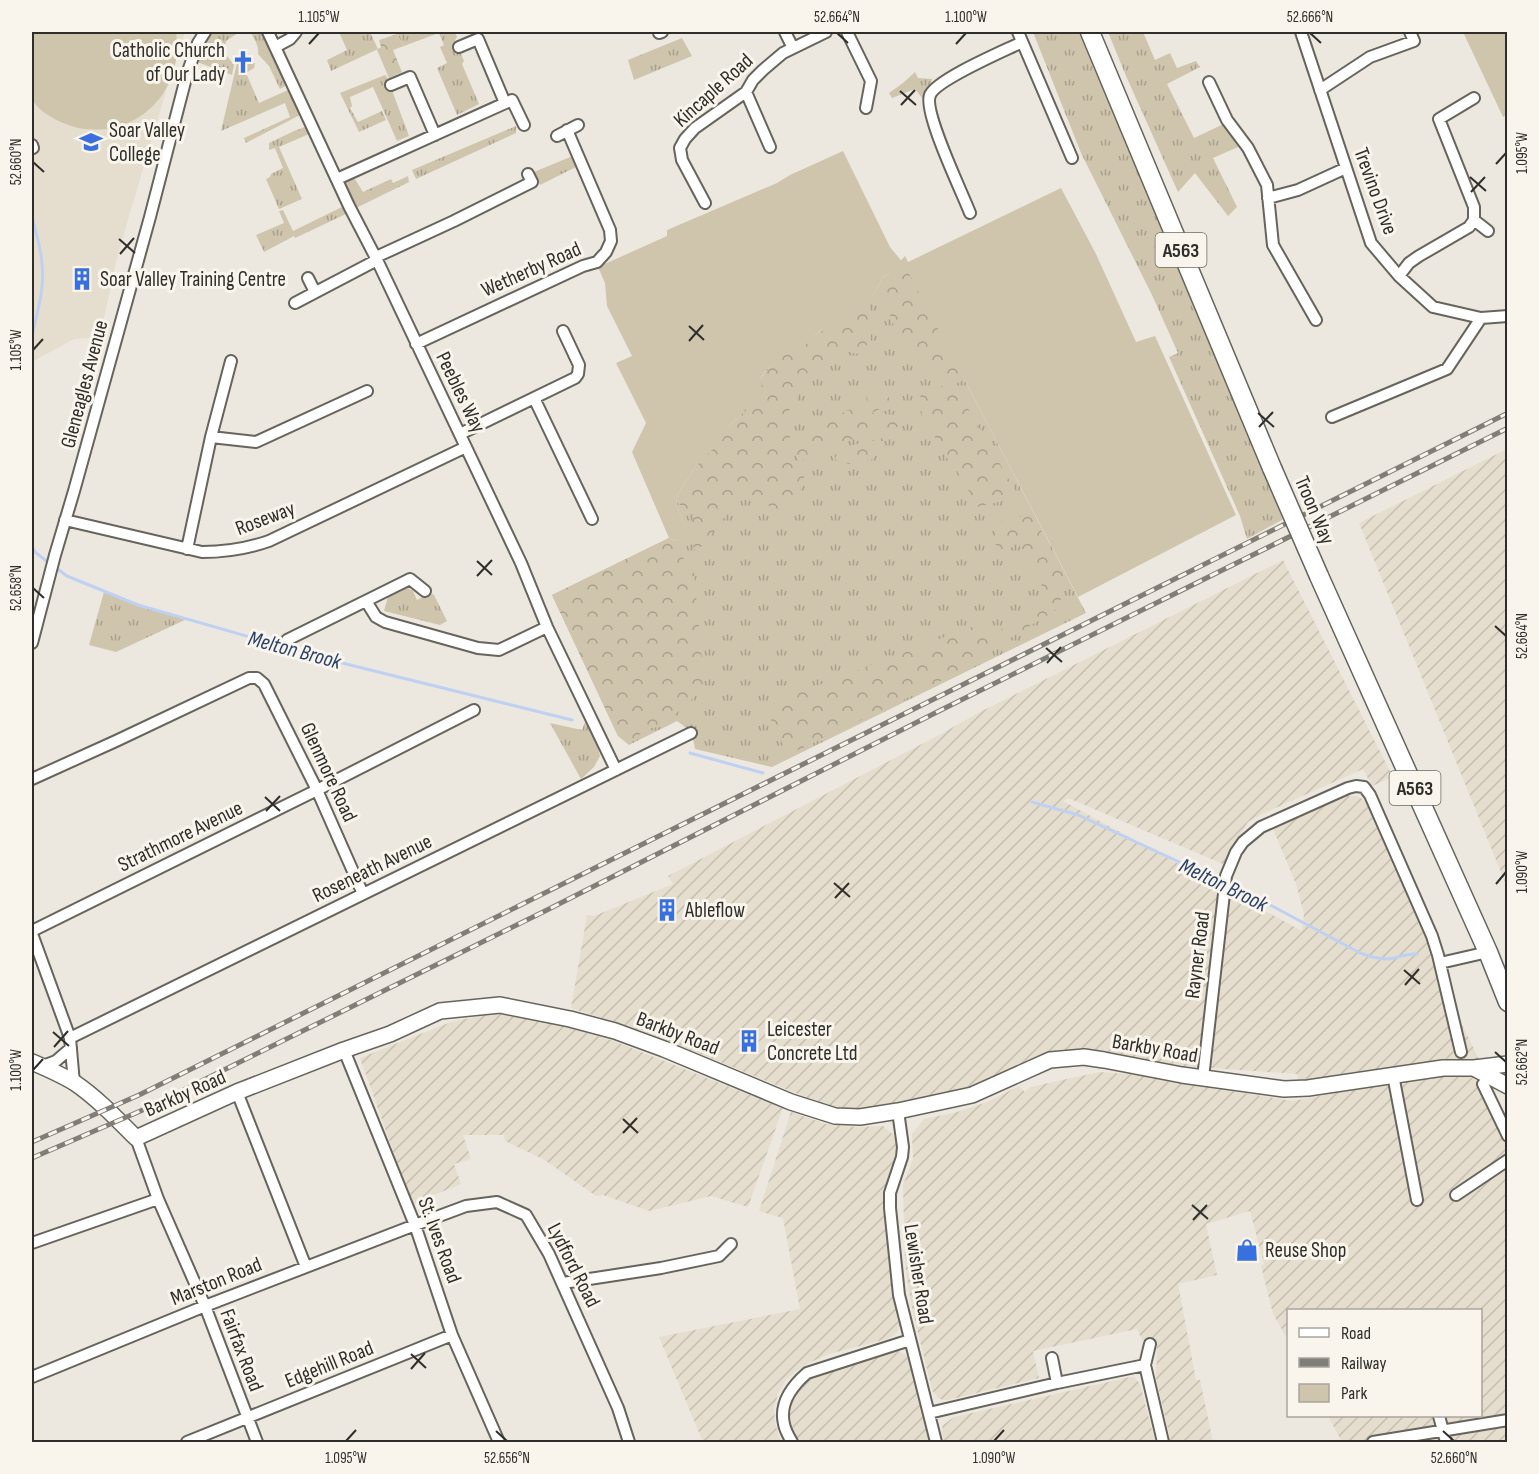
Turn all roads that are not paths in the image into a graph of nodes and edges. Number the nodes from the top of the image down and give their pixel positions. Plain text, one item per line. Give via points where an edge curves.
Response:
1 (205, 32) edge
2 (268, 32) edge
3 (296, 32) edge
4 (785, 32) edge
5 (826, 32) edge
6 (847, 32) edge
7 (1018, 32) edge
8 (1090, 32) edge
9 (1301, 32) edge
10 (1410, 32) edge
11 (1022, 42) junction
12 (275, 47) junction
13 (459, 47) dead end
14 (793, 48) junction
15 (1209, 82) dead end
16 (391, 85) dead end
17 (1320, 90) junction
18 (746, 92) junction
19 (1474, 98) dead end
20 (506, 103) junction
21 (866, 108) dead end
22 (524, 125) dead end
23 (578, 125) dead end
24 (435, 135) junction
25 (770, 147) dead end
26 (1072, 158) dead end
27 (1346, 168) junction
28 (337, 179) junction
29 (532, 182) dead end
30 (1268, 198) junction
31 (690, 199) dead end
32 (970, 213) dead end
33 (1474, 220) junction
34 (1488, 231) dead end
35 (376, 259) junction
36 (1399, 276) junction
37 (308, 278) dead end
38 (315, 292) junction
39 (294, 303) dead end
40 (1508, 315) edge
41 (1481, 318) junction
42 (1316, 320) dead end
43 (563, 331) dead end
44 (416, 344) junction
45 (231, 361) dead end
46 (367, 391) dead end
47 (534, 398) junction
48 (1332, 417) dead end
49 (460, 435) junction
50 (211, 437) junction
51 (466, 447) junction
52 (592, 519) dead end
53 (65, 520) junction
54 (186, 549) junction
55 (425, 591) dead end
56 (366, 601) junction
57 (547, 627) junction
58 (287, 640) dead end
59 (32, 643) edge
60 (474, 710) dead end
61 (691, 733) dead end
62 (616, 770) junction
63 (32, 779) edge
64 (317, 790) junction
65 (363, 894) junction
66 (32, 933) edge
67 (1488, 952) junction
68 (1440, 963) junction
69 (1508, 1002) edge
70 (71, 1043) junction
71 (344, 1050) junction
72 (1461, 1052) dead end
73 (37, 1064) edge
74 (1508, 1064) edge
75 (1474, 1068) junction
76 (1393, 1075) junction
77 (1203, 1078) junction
78 (75, 1083) junction
79 (1483, 1084) dead end
80 (1508, 1086) edge
81 (237, 1092) junction
82 (898, 1111) junction
83 (1508, 1136) edge
84 (136, 1138) junction
85 (1508, 1160) edge
86 (1456, 1195) dead end
87 (158, 1200) junction
88 (1417, 1200) dead end
89 (415, 1225) junction
90 (32, 1243) edge
91 (731, 1244) dead end
92 (306, 1267) junction
93 (563, 1283) junction
94 (205, 1306) junction
95 (452, 1335) junction
96 (910, 1340) junction
97 (1150, 1344) dead end
98 (1052, 1358) dead end
99 (1145, 1365) junction
100 (32, 1377) edge
101 (1056, 1383) junction
102 (929, 1413) junction
103 (1440, 1417) edge
104 (247, 1418) junction
105 (1508, 1420) edge
106 (1443, 1430) junction
107 (187, 1443) edge
108 (257, 1443) edge
109 (499, 1443) edge
110 (629, 1443) edge
111 (792, 1443) edge
112 (936, 1443) edge
113 (1163, 1443) edge
114 (1373, 1443) edge
115 (1446, 1443) edge

1 - 53 street, Gleneagles Avenue via 187,74
2 - 12 street, Peebles Way
3 - 12 street
4 - 14 street
5 - 14 street, Kincaple Road
6 - 21 street via 871,81
7 - 11 street
8 - 67 highway, Troon Way / A563, bridge via 1272,468
9 - 17 street, Trevino Drive
10 - 17 street via 1414,41 1370,57
11 - 26 street
11 - 32 street via 944,81 930,94 932,120
12 - 28 street, Peebles Way
13 - 20 street via 478,39
14 - 18 street, Kincaple Road via 763,70
15 - 30 street via 1227,120 1248,148 1267,186
16 - 24 street via 410,77
17 - 27 street, Trevino Drive
18 - 25 street
18 - 31 street, Kincaple Road via 695,128 680,148 682,160 703,199
19 - 33 street via 1439,119 1474,207
20 - 22 street via 512,100
20 - 24 street
23 - 44 street, Wetherby Road via 562,133 610,230 606,252 597,262
24 - 28 street
27 - 30 street via 1298,190
27 - 36 street, Trevino Drive via 1371,243
28 - 35 street, Peebles Way
29 - 35 street
30 - 42 street via 1273,245
33 - 34 street
33 - 36 street via 1419,255
35 - 38 street
35 - 44 street, Peebles Way
36 - 41 street, Trevino Drive via 1433,307
37 - 38 street
38 - 39 street
40 - 41 street, Trevino Drive
41 - 48 street via 1447,369
43 - 47 street via 579,365 578,374
44 - 49 street, Peebles Way
45 - 50 street
46 - 50 street via 256,442
47 - 49 street
47 - 52 street
49 - 51 street, Peebles Way
50 - 54 street
51 - 54 street, Roseway via 268,541 223,552
51 - 57 street, Peebles Way
53 - 54 street, Roseway
53 - 59 street, Gleneagles Avenue
55 - 56 street via 410,579
56 - 57 street via 376,617 385,622 478,648 499,650
56 - 58 street
57 - 62 street, Peebles Way
60 - 64 street, Strathmore Avenue
61 - 62 street, Roseneath Avenue
62 - 65 street, Roseneath Avenue
63 - 64 street, Glenmore Road via 249,678 257,678 264,684
64 - 65 street, Glenmore Road
64 - 66 street, Strathmore Avenue
65 - 70 street, Roseneath Avenue
66 - 70 street
67 - 68 street
67 - 69 highway, Troon Way / A563
68 - 72 street
68 - 77 street, Rayner Road via 1413,891 1364,787 1348,788 1261,827 1243,842 1226,876
70 - 73 street, Barkby Road via 56,1061
70 - 78 street
71 - 81 street, Barkby Road
71 - 82 street, Barkby Road via 440,1011 500,1005 615,1031 835,1116
71 - 89 street, St. Ives Road
73 - 78 street, Barkby Road
74 - 75 street, Barkby Road
75 - 76 street, Barkby Road
75 - 80 street, Barkby Road
76 - 77 street, Barkby Road via 1284,1089
76 - 88 street
77 - 82 street, Barkby Road via 1094,1058 1059,1059 972,1095
78 - 84 street, Barkby Road
79 - 83 street
81 - 84 street, Barkby Road
81 - 92 street
82 - 96 street, Lewisher Road via 903,1147 890,1193 890,1208 899,1295
84 - 87 street, Fairfax Road
85 - 86 street
87 - 90 street
87 - 94 street, Fairfax Road
89 - 92 street, Marston Road
89 - 93 street, Lydford Road via 466,1206 497,1202 526,1215
89 - 95 street, St. Ives Road
91 - 93 street via 719,1256
92 - 94 street, Marston Road
93 - 110 street, Lydford Road via 618,1408
94 - 100 street, Marston Road
94 - 104 street, Fairfax Road
95 - 104 street, Edgehill Road
95 - 109 street, St. Ives Road
96 - 102 street, Lewisher Road
96 - 111 street via 807,1373 795,1384 783,1408 784,1425
97 - 99 street
98 - 101 street
99 - 101 street
99 - 113 street
101 - 102 street
102 - 112 street, Lewisher Road
103 - 106 street
104 - 107 street, Edgehill Road
104 - 108 street, Fairfax Road
105 - 106 street
106 - 114 street
106 - 115 street

